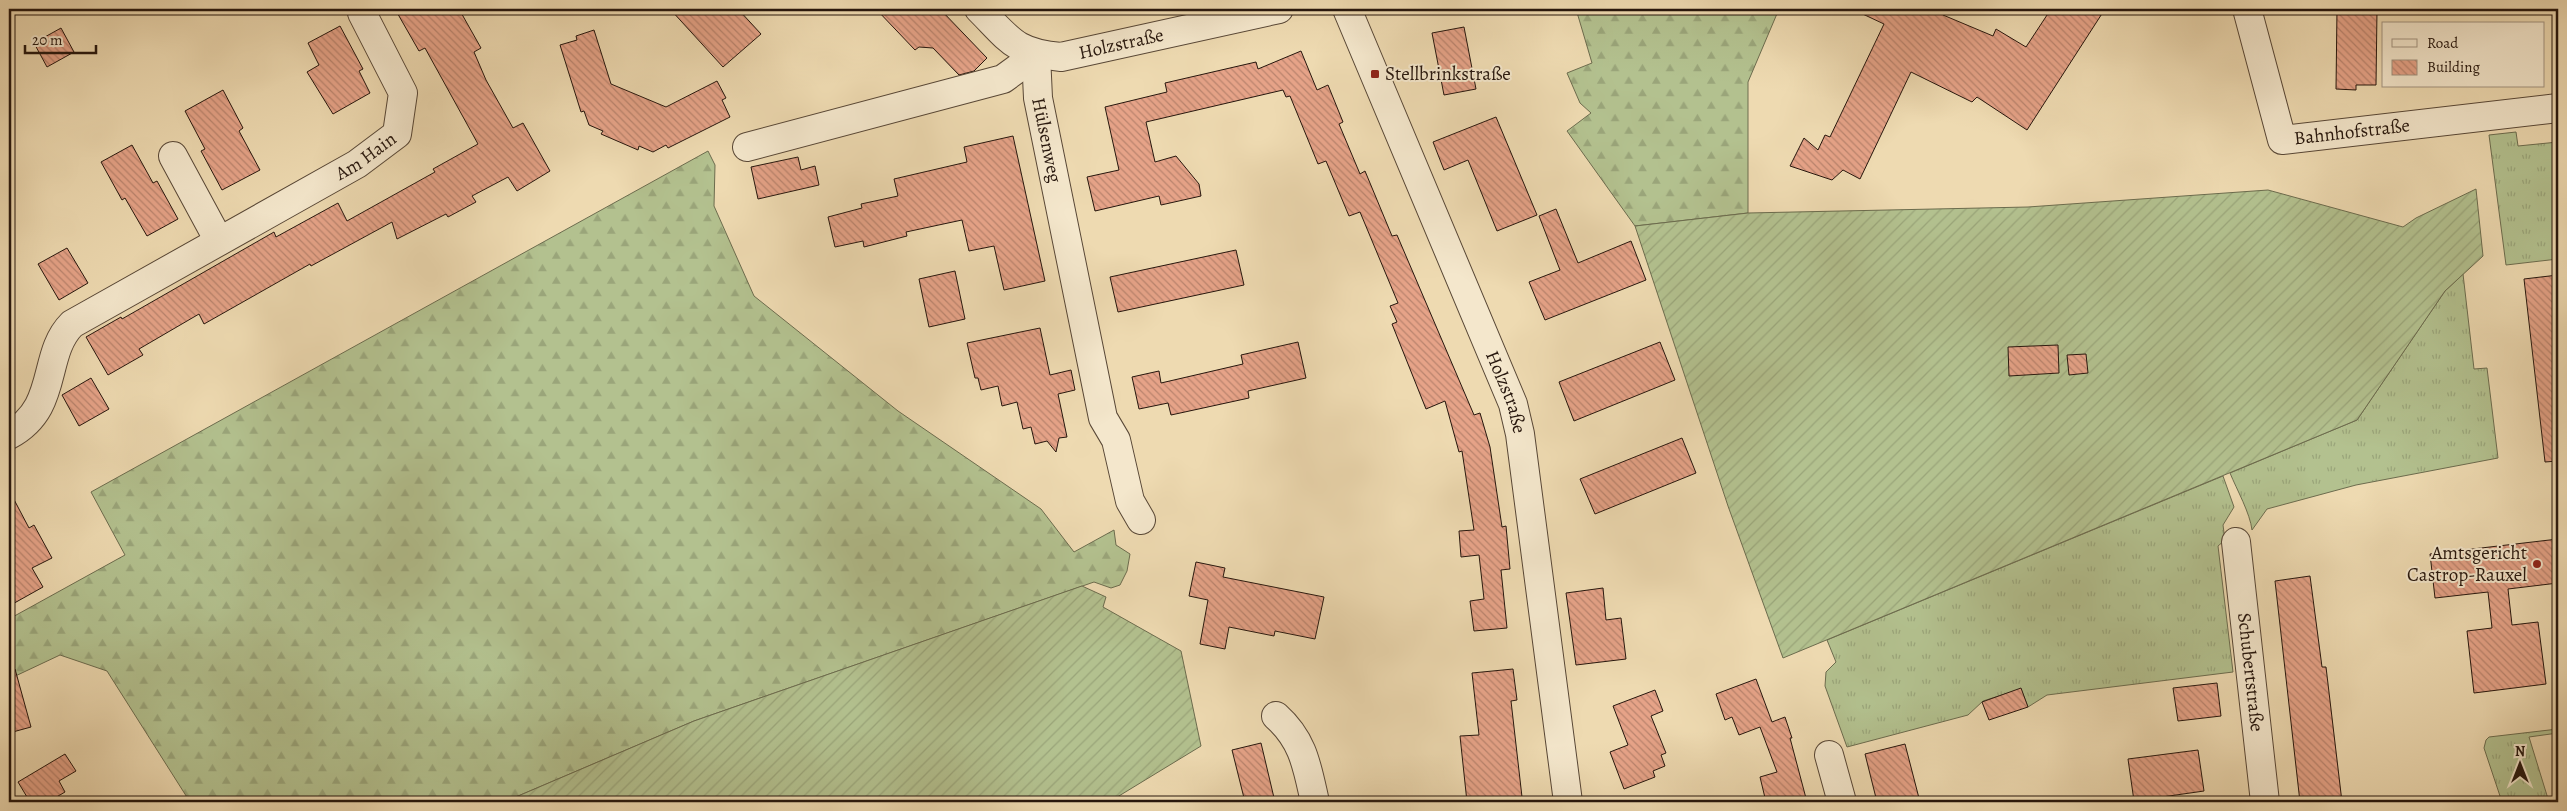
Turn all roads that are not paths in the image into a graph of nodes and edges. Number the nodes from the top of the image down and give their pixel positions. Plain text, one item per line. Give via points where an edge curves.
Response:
1 (980, 9) edge
2 (1279, 9) edge
3 (1347, 9) edge
4 (2247, 9) edge
5 (362, 13) dead end
6 (1036, 55) junction
7 (2558, 108) edge
8 (747, 147) dead end
9 (172, 156) dead end
10 (219, 241) junction
11 (9, 436) edge
12 (1141, 520) dead end
13 (2236, 542) dead end
14 (1276, 716) dead end
15 (1829, 755) dead end
16 (1315, 802) edge
17 (1568, 802) edge
18 (1842, 802) edge
19 (2265, 802) edge

1 - 6 street, Holzstraße via 1015,45
2 - 6 street, Holzstraße via 1061,57
3 - 17 street, Holzstraße via 1513,404 1520,434
4 - 7 street, Bahnhofstraße via 2282,140
5 - 10 street, Am Hain via 403,93 397,134 357,164
6 - 8 street via 1003,79
6 - 12 street, Hülsenweg via 1038,98 1103,418 1116,440 1130,501
9 - 10 street
10 - 11 street, Am Hain via 72,324 62,340 42,401 20,430
13 - 19 street, Schubertstraße
14 - 16 street via 1291,730 1304,755
15 - 18 street

